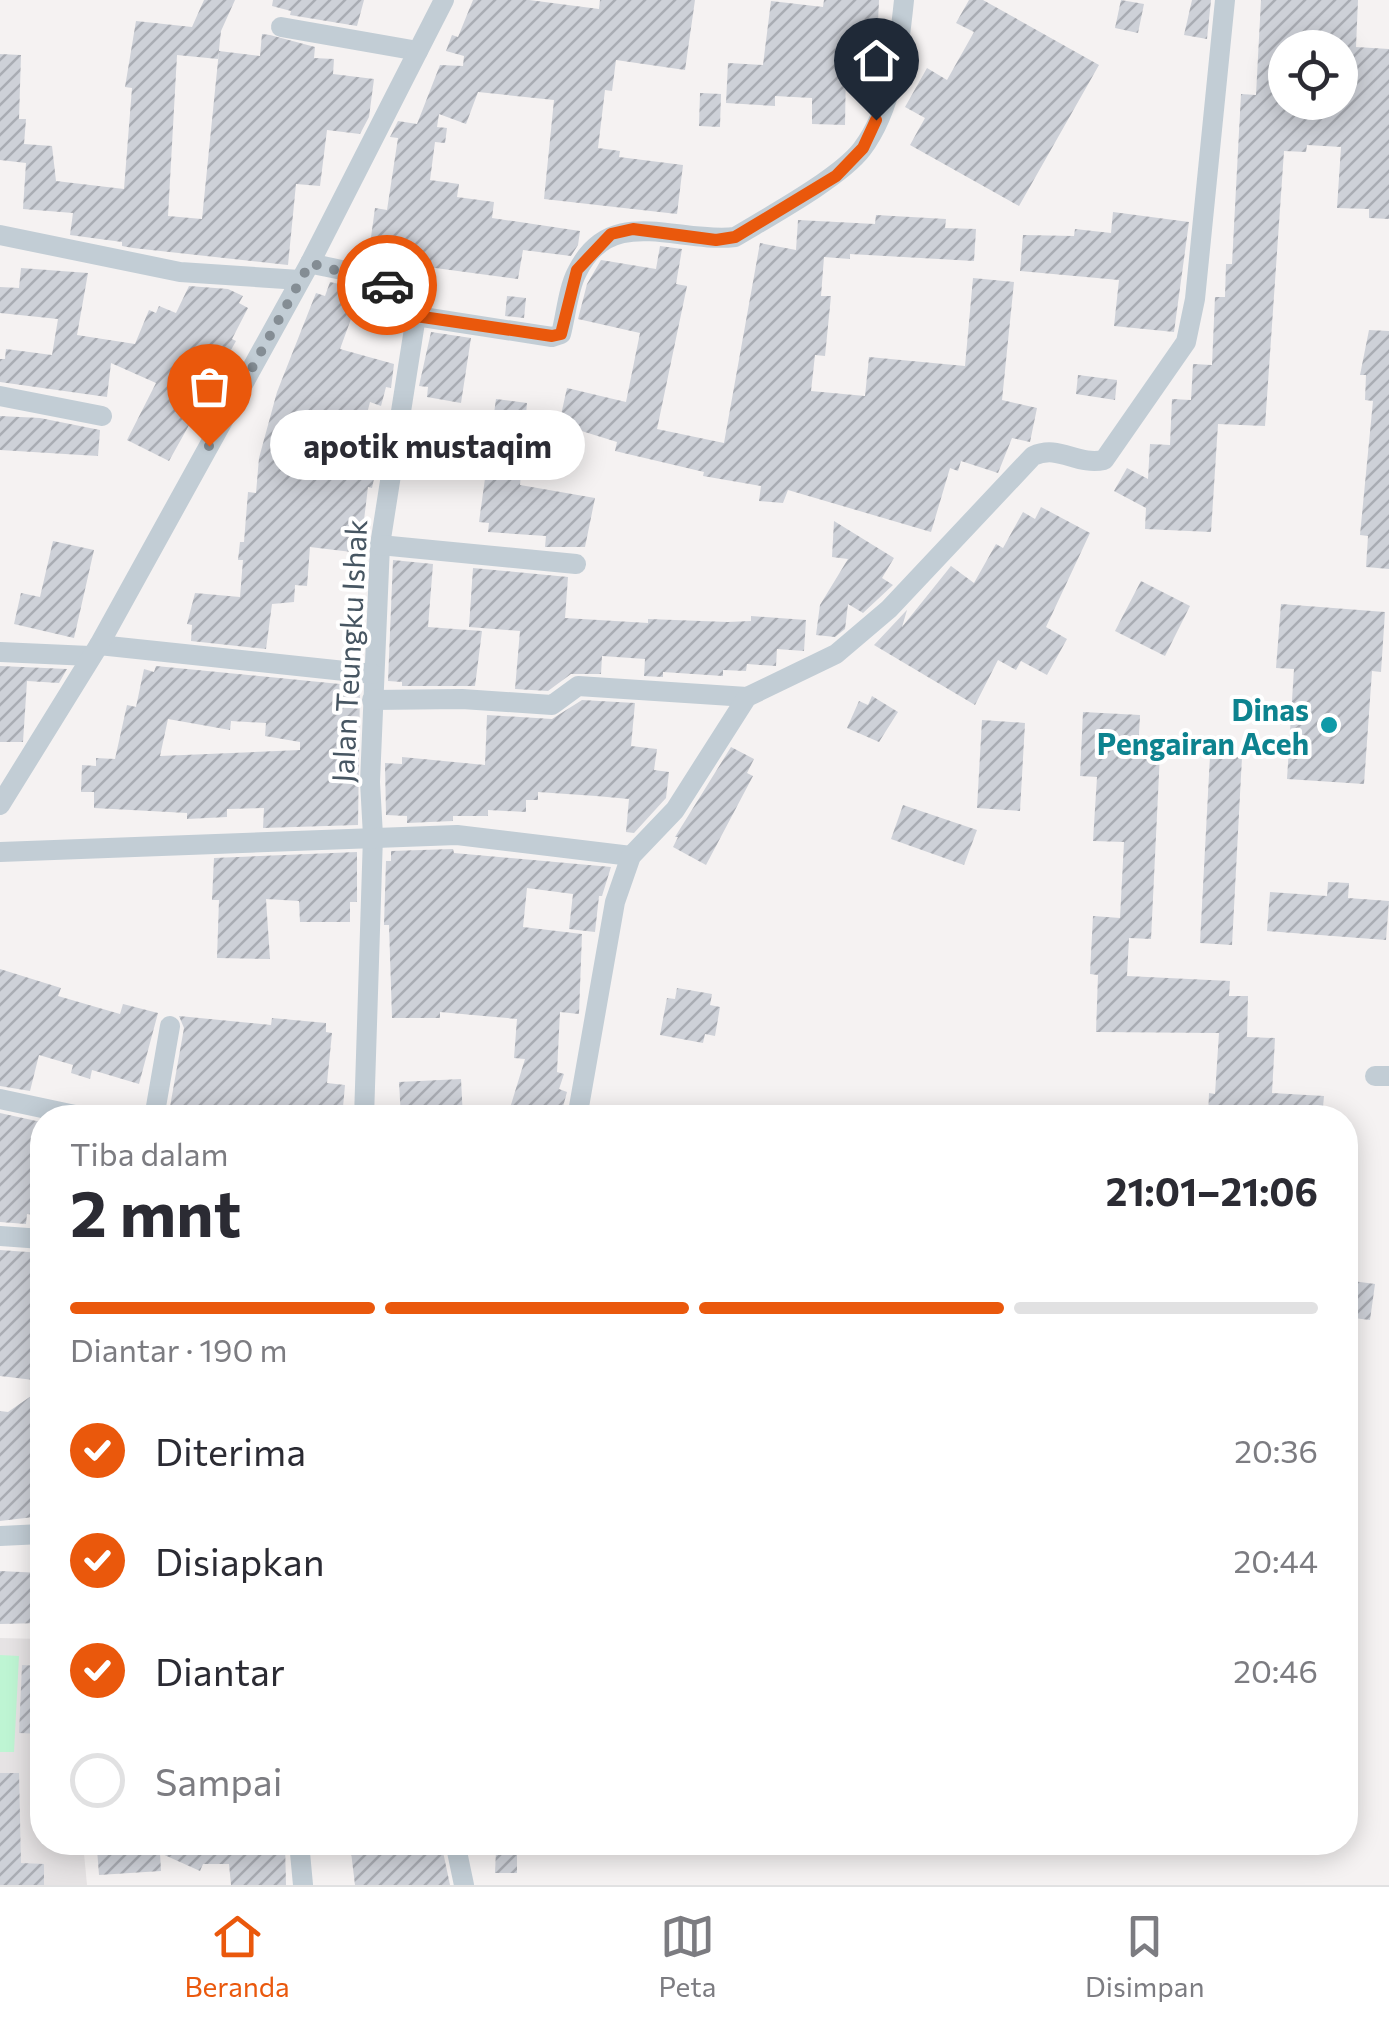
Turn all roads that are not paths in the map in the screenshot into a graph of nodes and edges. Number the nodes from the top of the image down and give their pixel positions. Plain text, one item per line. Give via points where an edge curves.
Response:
1 (444, 0) edge
2 (904, 0) edge
3 (1224, 0) edge
4 (281, 28) dead end
5 (418, 51) junction
6 (0, 235) edge
7 (305, 272) junction
8 (416, 316) junction
9 (0, 396) edge
10 (102, 416) dead end
11 (380, 546) junction
12 (576, 564) dead end
13 (94, 651) junction
14 (0, 652) edge
15 (373, 674) junction
16 (747, 697) junction
17 (372, 700) junction
18 (23, 766) junction
19 (0, 768) edge
20 (0, 805) edge
21 (373, 836) junction
22 (0, 852) edge
23 (631, 856) junction
24 (170, 1026) dead end
25 (0, 1100) edge
26 (156, 1105) edge
27 (364, 1105) edge
28 (578, 1105) edge
29 (30, 1106) edge
30 (0, 1236) edge
31 (30, 1238) edge
32 (30, 1535) edge
33 (0, 1536) edge
34 (300, 1855) edge
35 (458, 1855) edge
36 (303, 1885) edge
37 (464, 1885) edge

1 - 5 street
2 - 8 street via 899,56 887,92 863,148 836,176 735,237 633,229 611,234 577,270 561,334
3 - 16 street via 1186,342 1124,436 1104,460 1054,450 1032,456 836,654
4 - 5 street
5 - 7 street
6 - 7 street via 180,272
7 - 8 street via 396,287
7 - 13 street
8 - 11 street, Jalan Teungku Ishak
9 - 10 street
11 - 12 street
11 - 15 street, Jalan Teungku Ishak
13 - 14 street
13 - 15 street
13 - 18 street
15 - 17 street, Jalan Teungku Ishak
16 - 17 street via 578,686 552,705
16 - 23 street via 675,810
17 - 21 street, Jalan Teungku Ishak
18 - 19 street
18 - 20 street
21 - 22 street
21 - 23 street via 456,835
21 - 27 street, Jalan Teungku Ishak
23 - 28 street via 595,995
24 - 26 street
25 - 29 street
30 - 31 street
32 - 33 street
34 - 36 street
35 - 37 street

